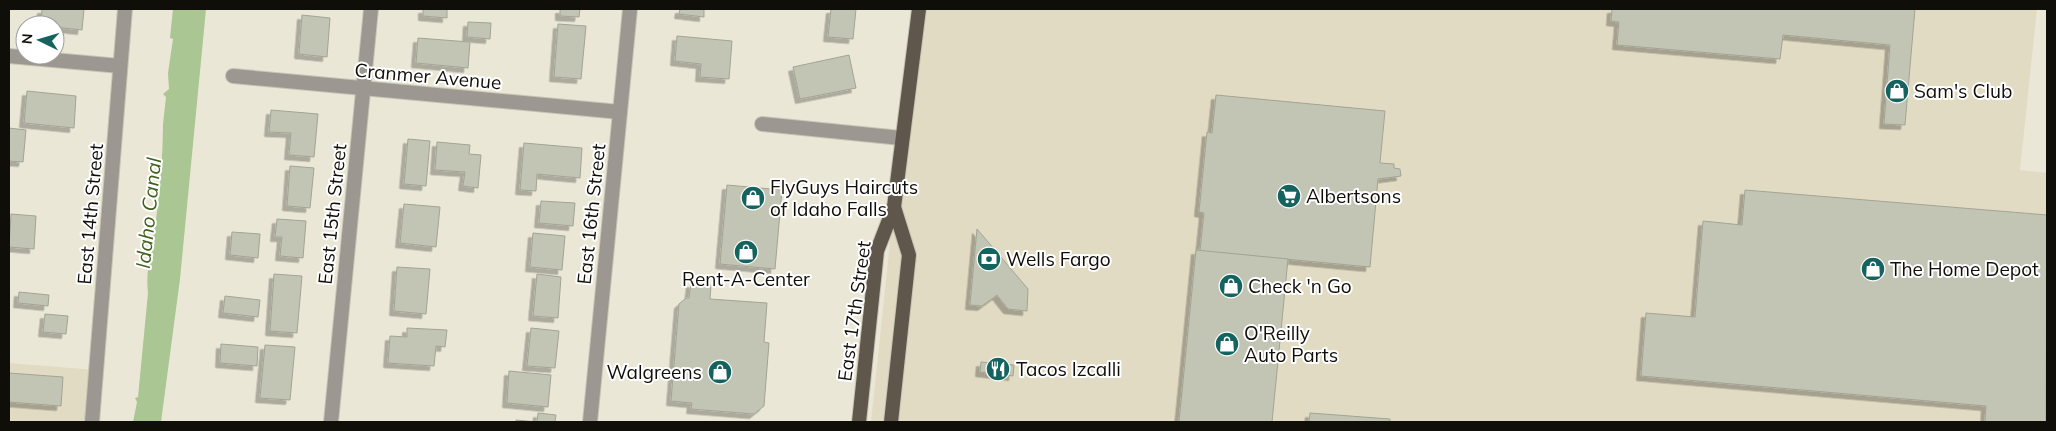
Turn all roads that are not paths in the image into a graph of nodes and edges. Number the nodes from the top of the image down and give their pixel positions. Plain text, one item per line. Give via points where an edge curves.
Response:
1 (126, 9) edge
2 (372, 9) edge
3 (630, 9) edge
4 (919, 9) edge
5 (9, 56) edge
6 (120, 66) junction
7 (233, 76) dead end
8 (363, 90) junction
9 (620, 112) junction
10 (762, 124) dead end
11 (901, 138) junction
12 (894, 207) junction
13 (92, 422) edge
14 (331, 422) edge
15 (590, 422) edge
16 (859, 422) edge
17 (891, 422) edge

1 - 6 street, East 14th Street
2 - 8 street, East 15th Street
3 - 9 street, East 16th Street
4 - 11 main road, East 17th Street
5 - 6 street
6 - 13 street, East 14th Street
7 - 8 street, Cranmer Avenue
8 - 9 street, Cranmer Avenue
8 - 14 street, East 15th Street
9 - 15 street, East 16th Street
10 - 11 street
11 - 12 main road, East 17th Street
12 - 16 main road, East 17th Street via 877,251
12 - 17 main road, East 17th Street via 909,255

